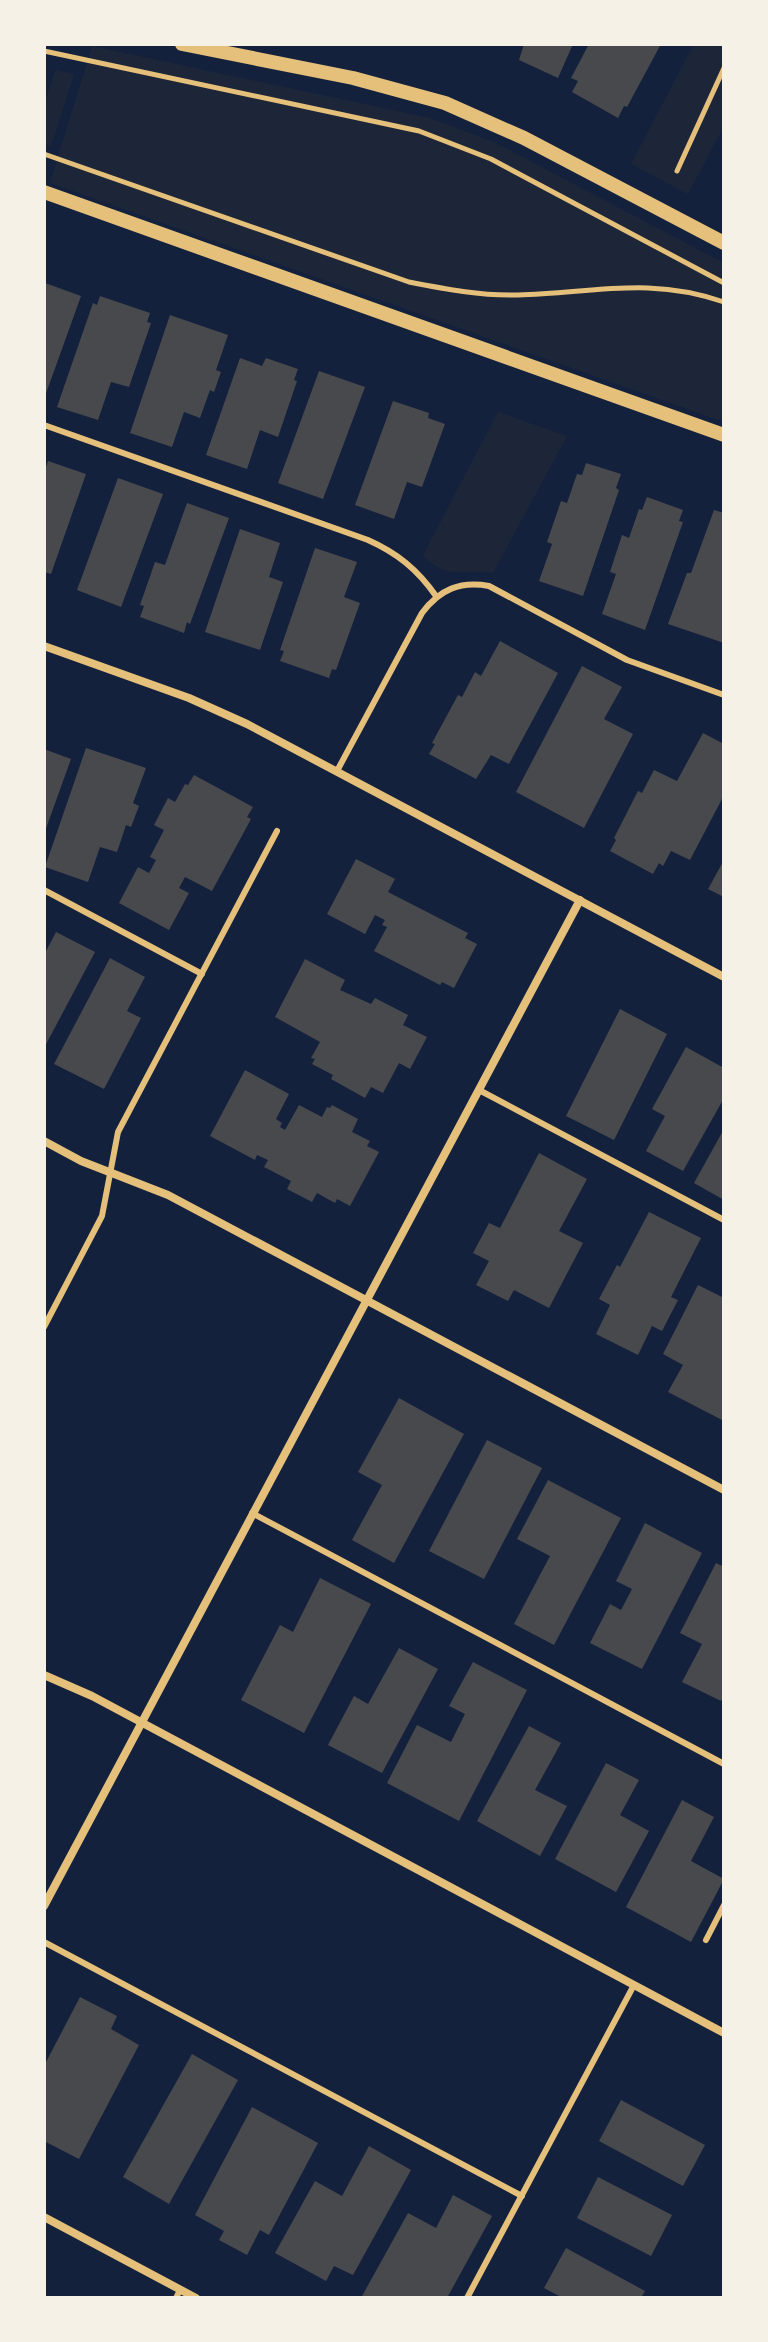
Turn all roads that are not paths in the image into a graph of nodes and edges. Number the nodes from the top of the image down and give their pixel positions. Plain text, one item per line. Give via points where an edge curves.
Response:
1 (182, 44) edge
2 (44, 192) edge
3 (724, 243) edge
4 (44, 425) edge
5 (724, 435) edge
6 (436, 596) junction
7 (44, 646) edge
8 (724, 695) edge
9 (337, 771) junction
10 (277, 831) dead end
11 (44, 890) edge
12 (580, 900) junction
13 (202, 974) junction
14 (724, 977) edge
15 (479, 1090) junction
16 (44, 1141) edge
17 (111, 1172) junction
18 (724, 1220) edge
19 (365, 1300) junction
20 (44, 1327) edge
21 (724, 1490) edge
22 (252, 1513) junction
23 (44, 1675) edge
24 (140, 1723) junction
25 (724, 1764) edge
26 (724, 1905) edge
27 (44, 1906) edge
28 (706, 1940) dead end
29 (44, 1942) edge
30 (634, 1985) junction
31 (724, 2033) edge
32 (522, 2196) junction
33 (44, 2217) edge
34 (178, 2294) edge
35 (196, 2298) edge
36 (467, 2298) edge

1 - 3 street via 353,78 445,103 524,138
2 - 5 street
4 - 6 lane via 391,550
6 - 8 lane via 456,586 489,586 627,660
6 - 9 lane
7 - 9 street via 218,710
9 - 12 street
10 - 13 lane
11 - 13 lane
12 - 14 street
12 - 15 street
13 - 17 lane via 118,1132
15 - 18 lane
15 - 19 street
16 - 17 street
17 - 19 street via 168,1195
17 - 20 lane via 102,1216
19 - 21 street
19 - 22 street
22 - 24 street
22 - 25 lane
23 - 24 street
24 - 27 street
24 - 30 street
26 - 28 lane
29 - 32 lane
30 - 31 street
30 - 32 lane
32 - 36 lane
33 - 34 street
34 - 35 street

